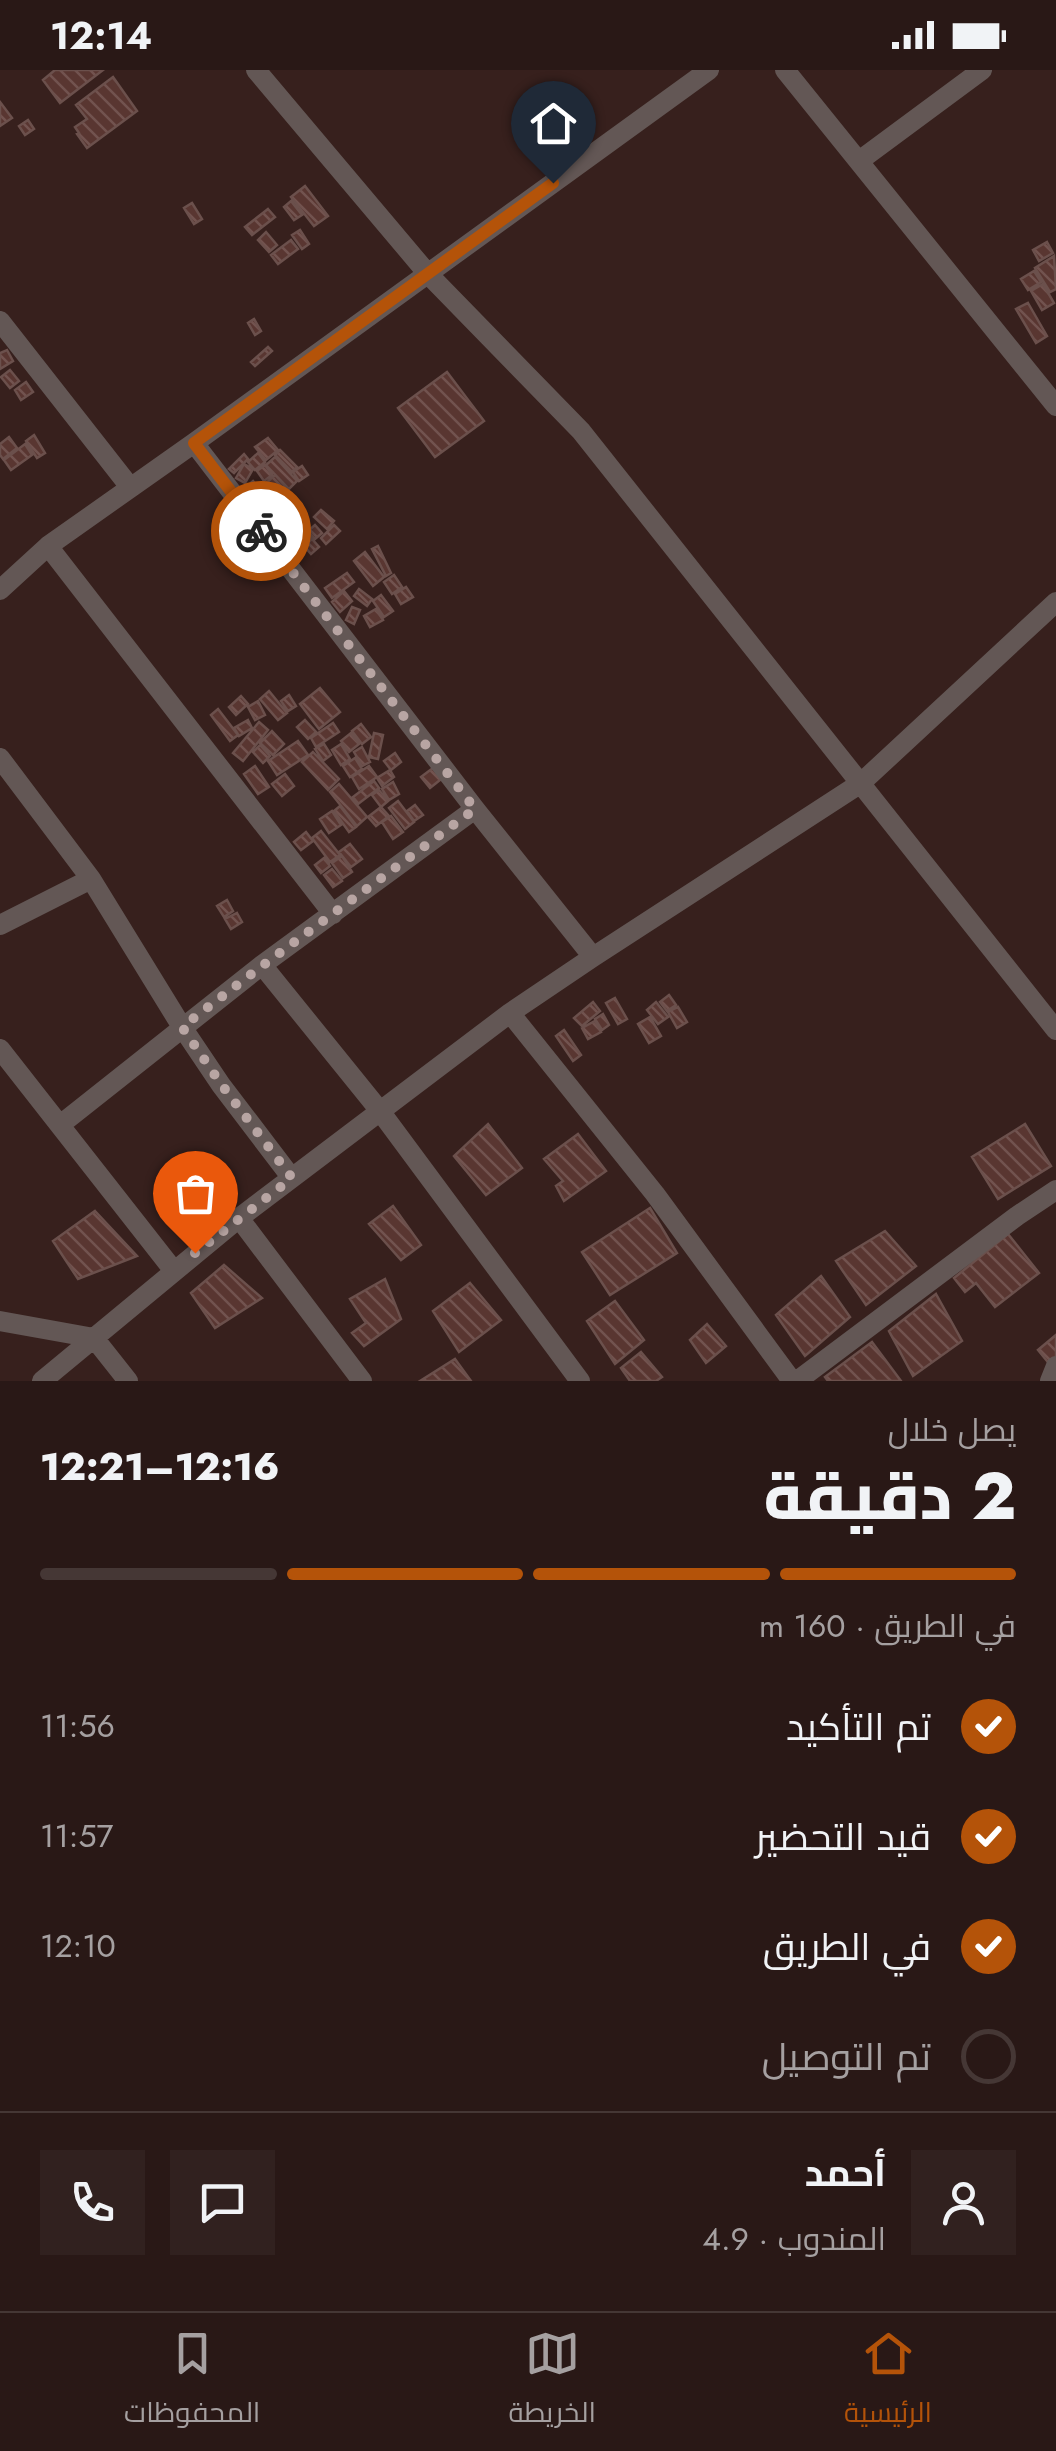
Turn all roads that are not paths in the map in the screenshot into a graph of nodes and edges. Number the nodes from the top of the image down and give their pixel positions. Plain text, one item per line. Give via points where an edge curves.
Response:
1 (256, 70) edge
2 (709, 70) edge
3 (785, 70) edge
4 (982, 70) edge
5 (859, 161) junction
6 (428, 274) junction
7 (0, 321) edge
8 (1056, 406) edge
9 (194, 443) junction
10 (130, 487) junction
11 (48, 546) junction
12 (0, 590) edge
13 (1056, 602) edge
14 (0, 758) edge
15 (861, 783) junction
16 (475, 809) junction
17 (91, 879) junction
18 (333, 914) junction
19 (0, 924) edge
20 (593, 956) junction
21 (262, 966) junction
22 (510, 1013) junction
23 (182, 1027) junction
24 (1056, 1030) edge
25 (0, 1049) edge
26 (380, 1110) junction
27 (60, 1125) junction
28 (292, 1178) junction
29 (1056, 1190) edge
30 (238, 1218) junction
31 (174, 1271) junction
32 (0, 1321) edge
33 (94, 1338) junction
34 (1056, 1366) edge
35 (42, 1381) edge
36 (128, 1381) edge
37 (362, 1381) edge
38 (580, 1381) edge
39 (795, 1381) edge
40 (1050, 1381) edge

1 - 6 street
2 - 6 street
3 - 5 street
4 - 5 street
5 - 8 street
6 - 9 street
6 - 15 street via 581,431
7 - 10 street
9 - 10 street
9 - 16 street
10 - 11 street
11 - 12 street
11 - 18 street
13 - 15 street
14 - 17 street
15 - 20 street
15 - 24 street
16 - 18 street
16 - 20 street
17 - 19 street
17 - 23 street
18 - 21 street
20 - 22 street
21 - 23 street
21 - 26 street
22 - 26 street
22 - 39 street
23 - 27 street
23 - 28 street
25 - 27 street
26 - 28 street
26 - 38 street
27 - 31 street
28 - 30 street
29 - 39 street
30 - 31 street
30 - 37 street
31 - 33 street
32 - 33 street
33 - 35 street
33 - 36 street
34 - 40 street

